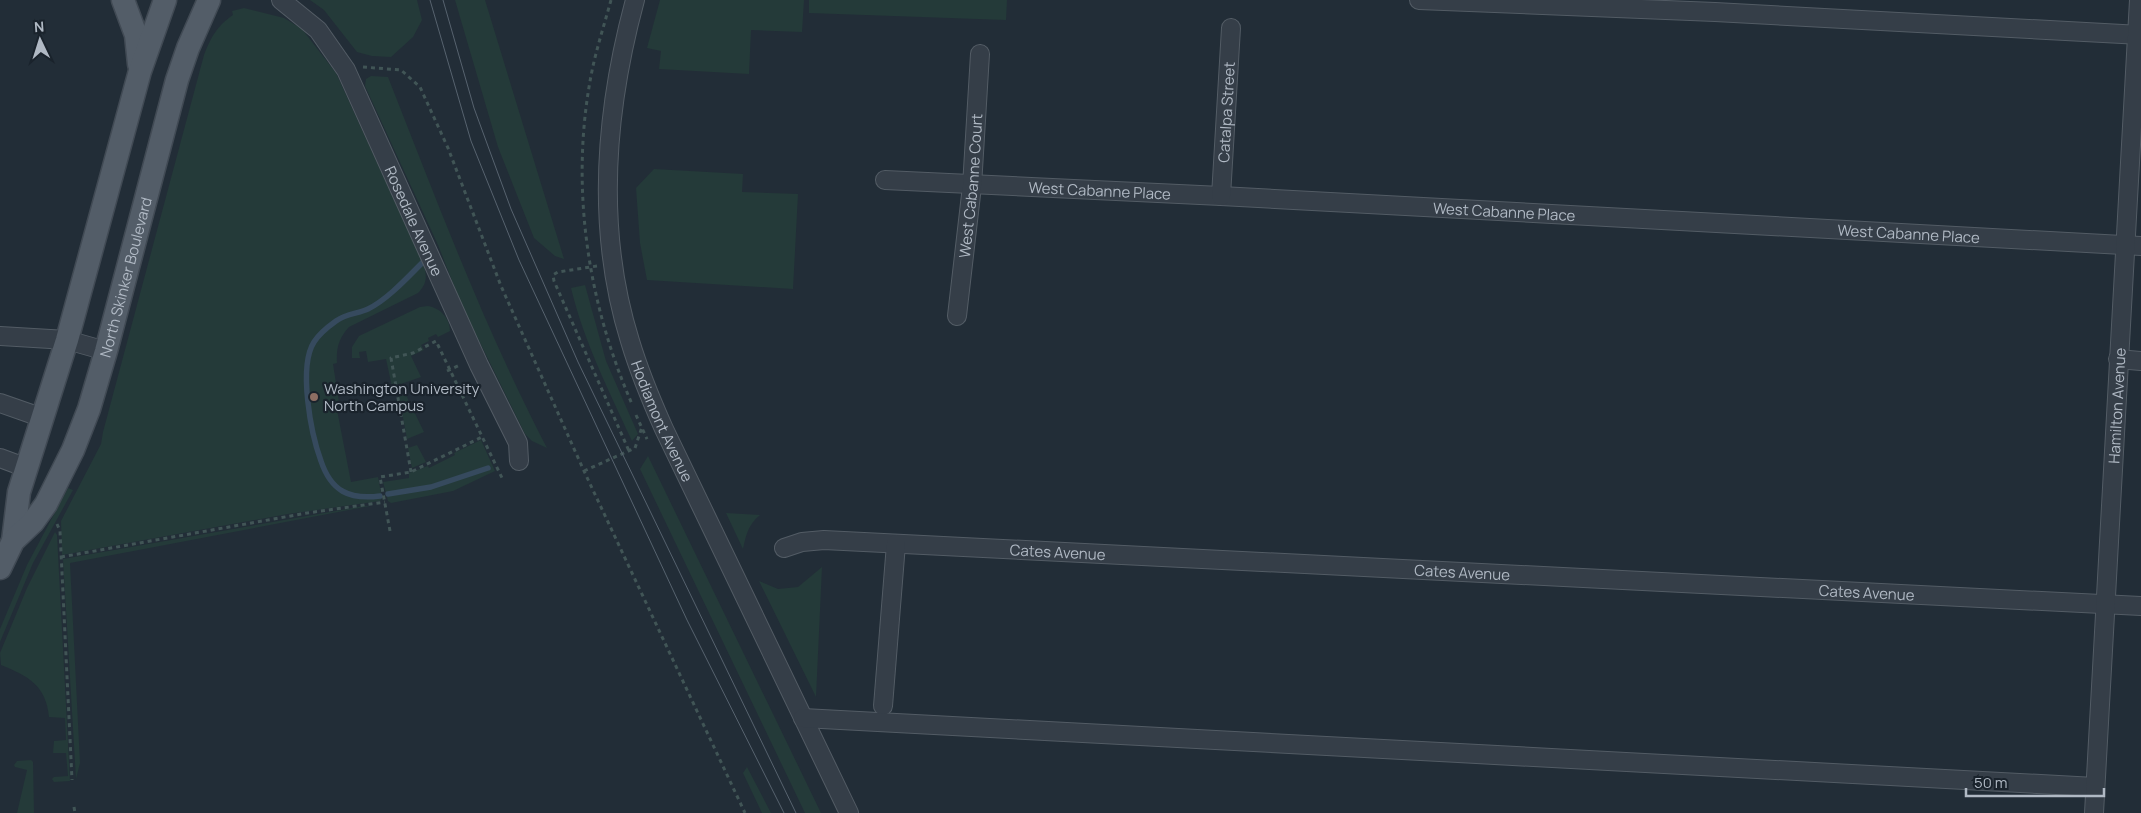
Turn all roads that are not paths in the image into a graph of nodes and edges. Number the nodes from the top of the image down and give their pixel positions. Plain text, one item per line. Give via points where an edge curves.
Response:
1 (123, 0) edge
2 (165, 0) edge
3 (209, 0) edge
4 (281, 0) edge
5 (635, 0) edge
6 (1419, 0) edge
7 (2139, 0) edge
8 (1232, 28) dead end
9 (2139, 35) edge
10 (980, 54) dead end
11 (140, 71) junction
12 (885, 180) dead end
13 (972, 186) junction
14 (1221, 196) junction
15 (2133, 246) edge
16 (957, 316) dead end
17 (0, 336) edge
18 (67, 340) junction
19 (106, 351) junction
20 (2118, 359) junction
21 (2141, 361) edge
22 (2, 408) edge
23 (43, 418) junction
24 (0, 458) edge
25 (520, 460) dead end
26 (28, 468) junction
27 (7, 538) edge
28 (896, 544) junction
29 (784, 548) dead end
30 (0, 568) edge
31 (2105, 604) junction
32 (2141, 606) edge
33 (883, 706) dead end
34 (803, 718) junction
35 (2095, 787) junction
36 (849, 813) edge
37 (2094, 813) edge

1 - 11 main road via 136,35
2 - 11 main road, North Skinker Boulevard
3 - 19 main road, North Skinker Boulevard via 177,80
4 - 25 street, Rosedale Avenue via 318,30 346,70 479,365 518,443
5 - 34 street, Hodiamont Avenue via 619,64 608,147 607,185 613,264 629,339 666,434
6 - 9 street
7 - 9 street, Hamilton Avenue
8 - 14 street, Catalpa Street
9 - 15 street, Hamilton Avenue
10 - 13 street, West Cabanne Court
11 - 18 main road, North Skinker Boulevard
12 - 13 street, West Cabanne Place
13 - 14 street, West Cabanne Place
13 - 16 street, West Cabanne Court
14 - 15 street, West Cabanne Place
15 - 20 street, Hamilton Avenue
17 - 18 street
18 - 19 street
18 - 23 main road, North Skinker Boulevard
19 - 27 main road, North Skinker Boulevard via 89,410 46,504 33,522
20 - 21 street
20 - 31 street, Hamilton Avenue
22 - 23 street
23 - 26 main road, North Skinker Boulevard
24 - 26 street
26 - 27 main road, North Skinker Boulevard
27 - 30 main road, North Skinker Boulevard
28 - 29 street, Cates Avenue via 824,540
28 - 31 street, Cates Avenue
28 - 33 street
31 - 32 street, Cates Avenue
31 - 35 street, Hamilton Avenue
34 - 35 street
34 - 36 street, Hodiamont Avenue
35 - 37 street, Hamilton Avenue

